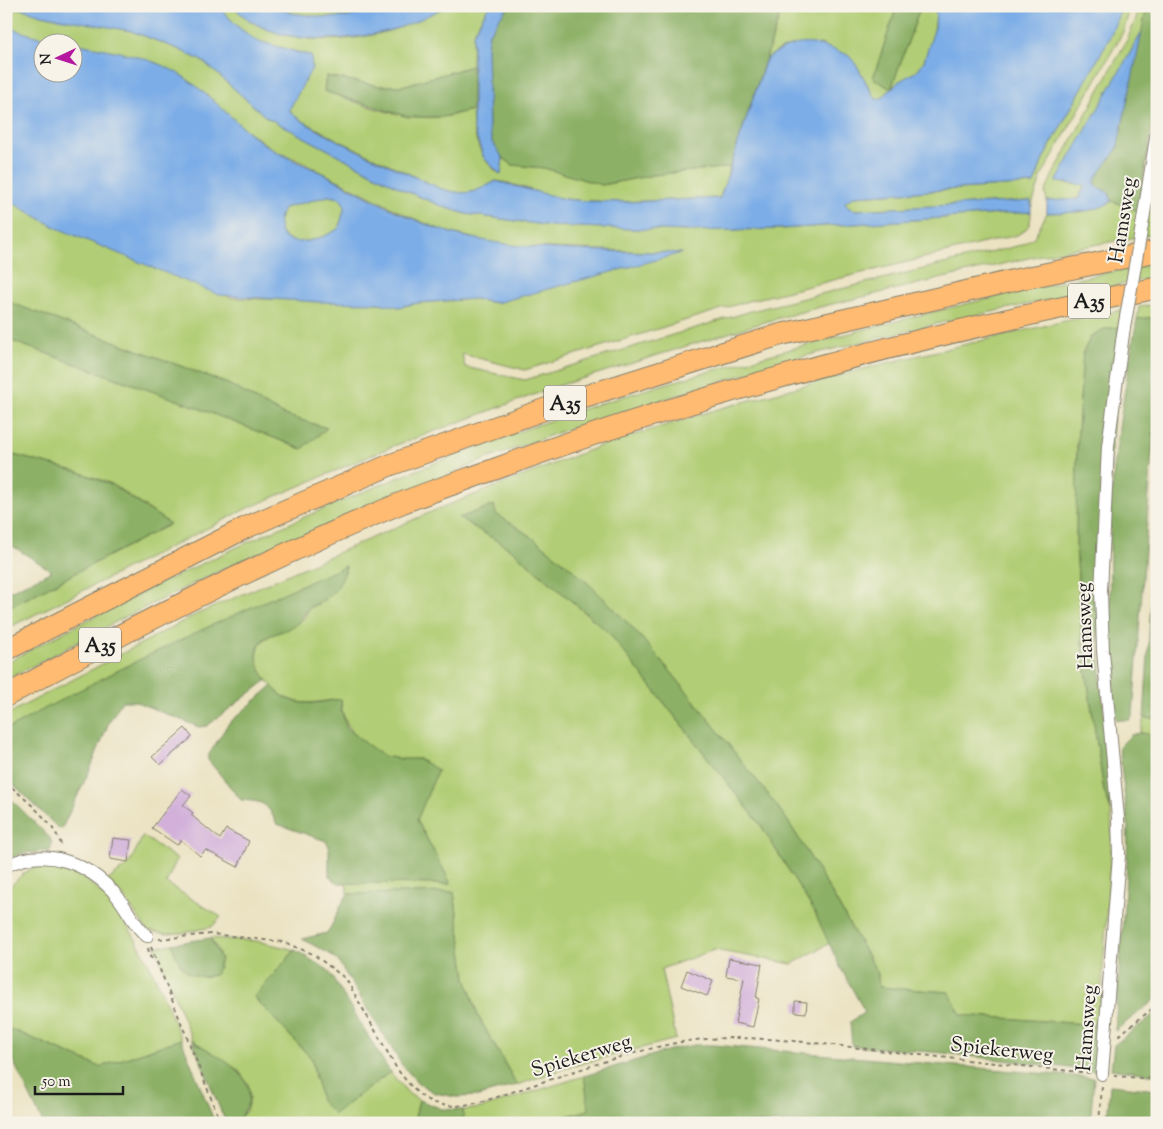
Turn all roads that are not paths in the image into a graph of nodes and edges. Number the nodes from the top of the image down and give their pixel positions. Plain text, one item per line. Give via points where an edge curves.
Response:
1 (1157, 131) edge
2 (1157, 251) edge
3 (1157, 288) edge
4 (6, 650) edge
5 (6, 696) edge
6 (6, 866) edge
7 (147, 937) road end
8 (1102, 1074) road end

1 - 8 street, Hamsweg, bridge via 1108,446 1101,592 1119,855
2 - 4 highway, A35 via 779,335 551,407 390,465 245,528
3 - 5 highway, A35 via 940,335 728,390 580,437 382,512 195,596
6 - 7 street via 32,857 56,857 84,869 116,895

